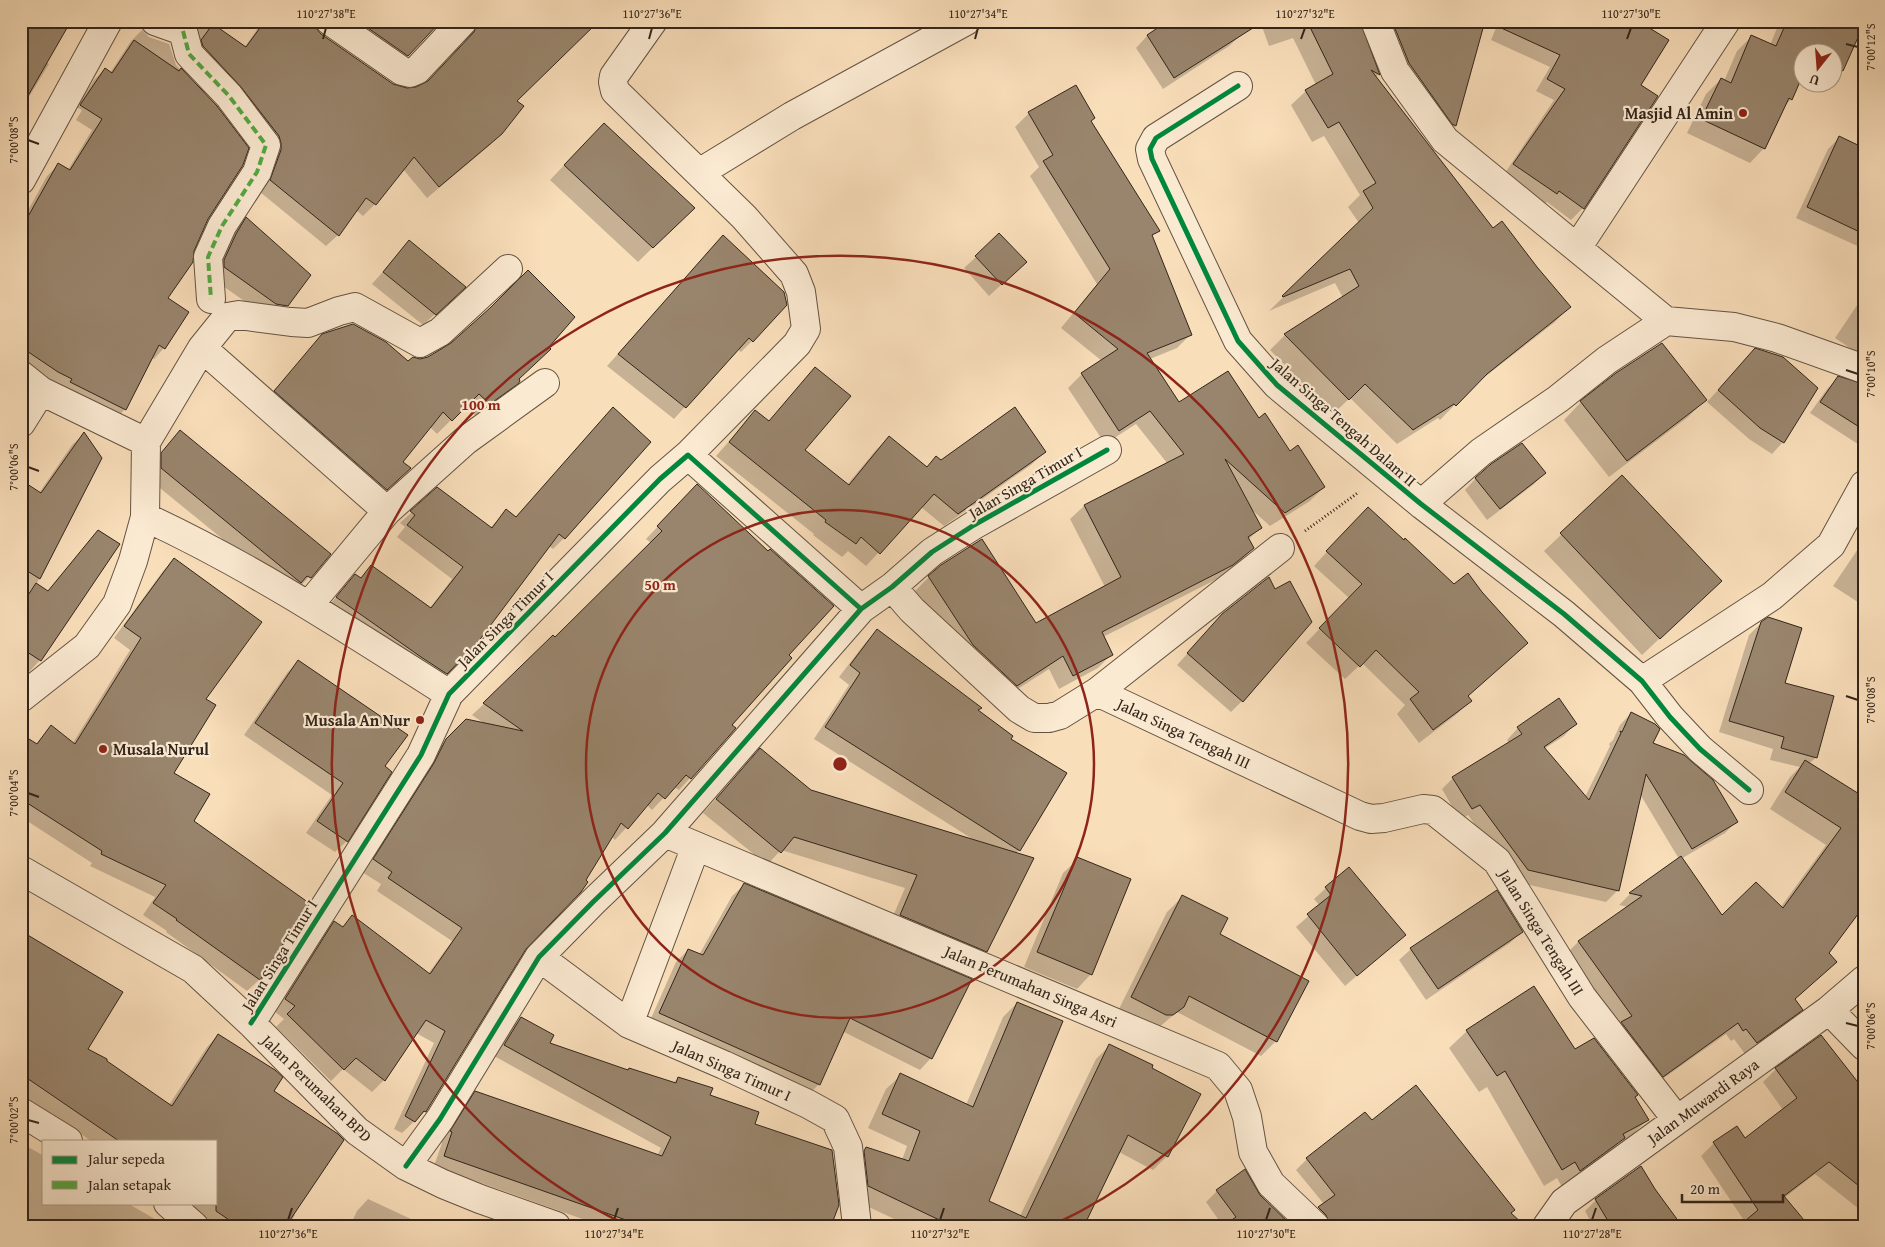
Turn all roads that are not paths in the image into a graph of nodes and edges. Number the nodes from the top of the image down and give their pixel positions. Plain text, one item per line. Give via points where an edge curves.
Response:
1 (108, 21) edge
2 (154, 21) edge
3 (330, 21) edge
4 (464, 21) edge
5 (653, 21) edge
6 (966, 21) edge
7 (1375, 21) edge
8 (1723, 22) edge
9 (186, 26) edge
10 (1238, 86) dead end
11 (699, 173) junction
12 (21, 180) edge
13 (1577, 248) junction
14 (508, 269) dead end
15 (211, 299) dead end
16 (1666, 321) junction
17 (202, 348) junction
18 (1864, 370) edge
19 (31, 383) edge
20 (546, 383) dead end
21 (21, 423) edge
22 (146, 442) junction
23 (1107, 450) dead end
24 (688, 455) junction
25 (1864, 485) edge
26 (1421, 504) junction
27 (387, 511) junction
28 (145, 517) junction
29 (1280, 548) road end
30 (892, 586) junction
31 (309, 605) junction
32 (861, 609) junction
33 (1642, 681) junction
34 (1097, 692) junction
35 (449, 694) junction
36 (21, 698) edge
37 (1749, 790) dead end
38 (666, 833) junction
39 (696, 846) junction
40 (21, 870) edge
41 (539, 958) junction
42 (1864, 980) edge
43 (1829, 1010) junction
44 (251, 1022) junction
45 (629, 1024) junction
46 (1864, 1046) edge
47 (21, 1112) edge
48 (1677, 1120) junction
49 (66, 1140) edge
50 (406, 1166) junction
51 (169, 1204) edge
52 (1554, 1223) edge
53 (194, 1226) edge
54 (556, 1226) edge
55 (857, 1226) edge
56 (1315, 1226) edge

1 - 12 street
2 - 9 street
3 - 4 street via 402,71 410,72 418,70
5 - 11 street via 614,76 615,91
6 - 11 street via 792,116
7 - 13 street via 1395,71 1444,140
8 - 13 street
9 - 15 street via 189,54 229,96 266,145 257,172 222,226 208,257
10 - 26 street, Jalan Singa Tengah Dalam II via 1156,138 1150,149 1152,159 1238,341 1277,384
11 - 24 street, Jalan Singa Timur I via 744,217 794,274 801,292 806,329 797,344
13 - 16 street
14 - 17 street via 440,332 420,343 355,307 308,323 239,315 227,317
16 - 18 street via 1734,327 1776,338
16 - 26 street via 1481,452
17 - 22 street
17 - 27 street
19 - 21 street
19 - 22 street
20 - 27 street via 465,441
22 - 28 street
23 - 30 street, Jalan Singa Timur I via 932,552
24 - 32 street
24 - 35 street, Jalan Singa Timur I via 660,479
25 - 33 street via 1831,545 1772,596
26 - 33 street, Jalan Singa Tengah Dalam II via 1564,614
27 - 31 street
28 - 31 street
28 - 36 street via 117,604 87,646
29 - 34 street, Jalan Singa Tengah III
30 - 32 street, Jalan Singa Timur I
30 - 34 street, Jalan Singa Tengah III via 912,610 1019,709 1034,718 1060,715
31 - 35 street
32 - 38 street, Jalan Singa Timur I
33 - 37 street, Jalan Singa Tengah Dalam II via 1700,749
34 - 48 street, Jalan Singa Tengah III via 1360,816 1384,818 1423,809 1433,810 1497,861 1582,997
35 - 44 street, Jalan Singa Timur I via 421,755
38 - 39 street, Jalan Perumahan Singa Asri
38 - 41 street, Jalan Singa Timur I
39 - 45 street
39 - 56 street, Jalan Perumahan Singa Asri via 1218,1066 1238,1090 1253,1152 1271,1184
40 - 44 street, Jalan Perumahan BPD via 193,969
41 - 45 street, Jalan Singa Timur I
41 - 50 street, Jalan Singa Timur I via 440,1119
42 - 43 street, Jalan Muwardi Raya
43 - 46 street
43 - 48 street, Jalan Muwardi Raya
44 - 50 street, Jalan Perumahan BPD via 357,1131
45 - 55 street, Jalan Singa Timur I via 808,1104 835,1120 848,1147
47 - 49 street
48 - 52 street, Jalan Muwardi Raya via 1564,1202
50 - 54 street, Jalan Perumahan BPD via 480,1199
51 - 53 street

